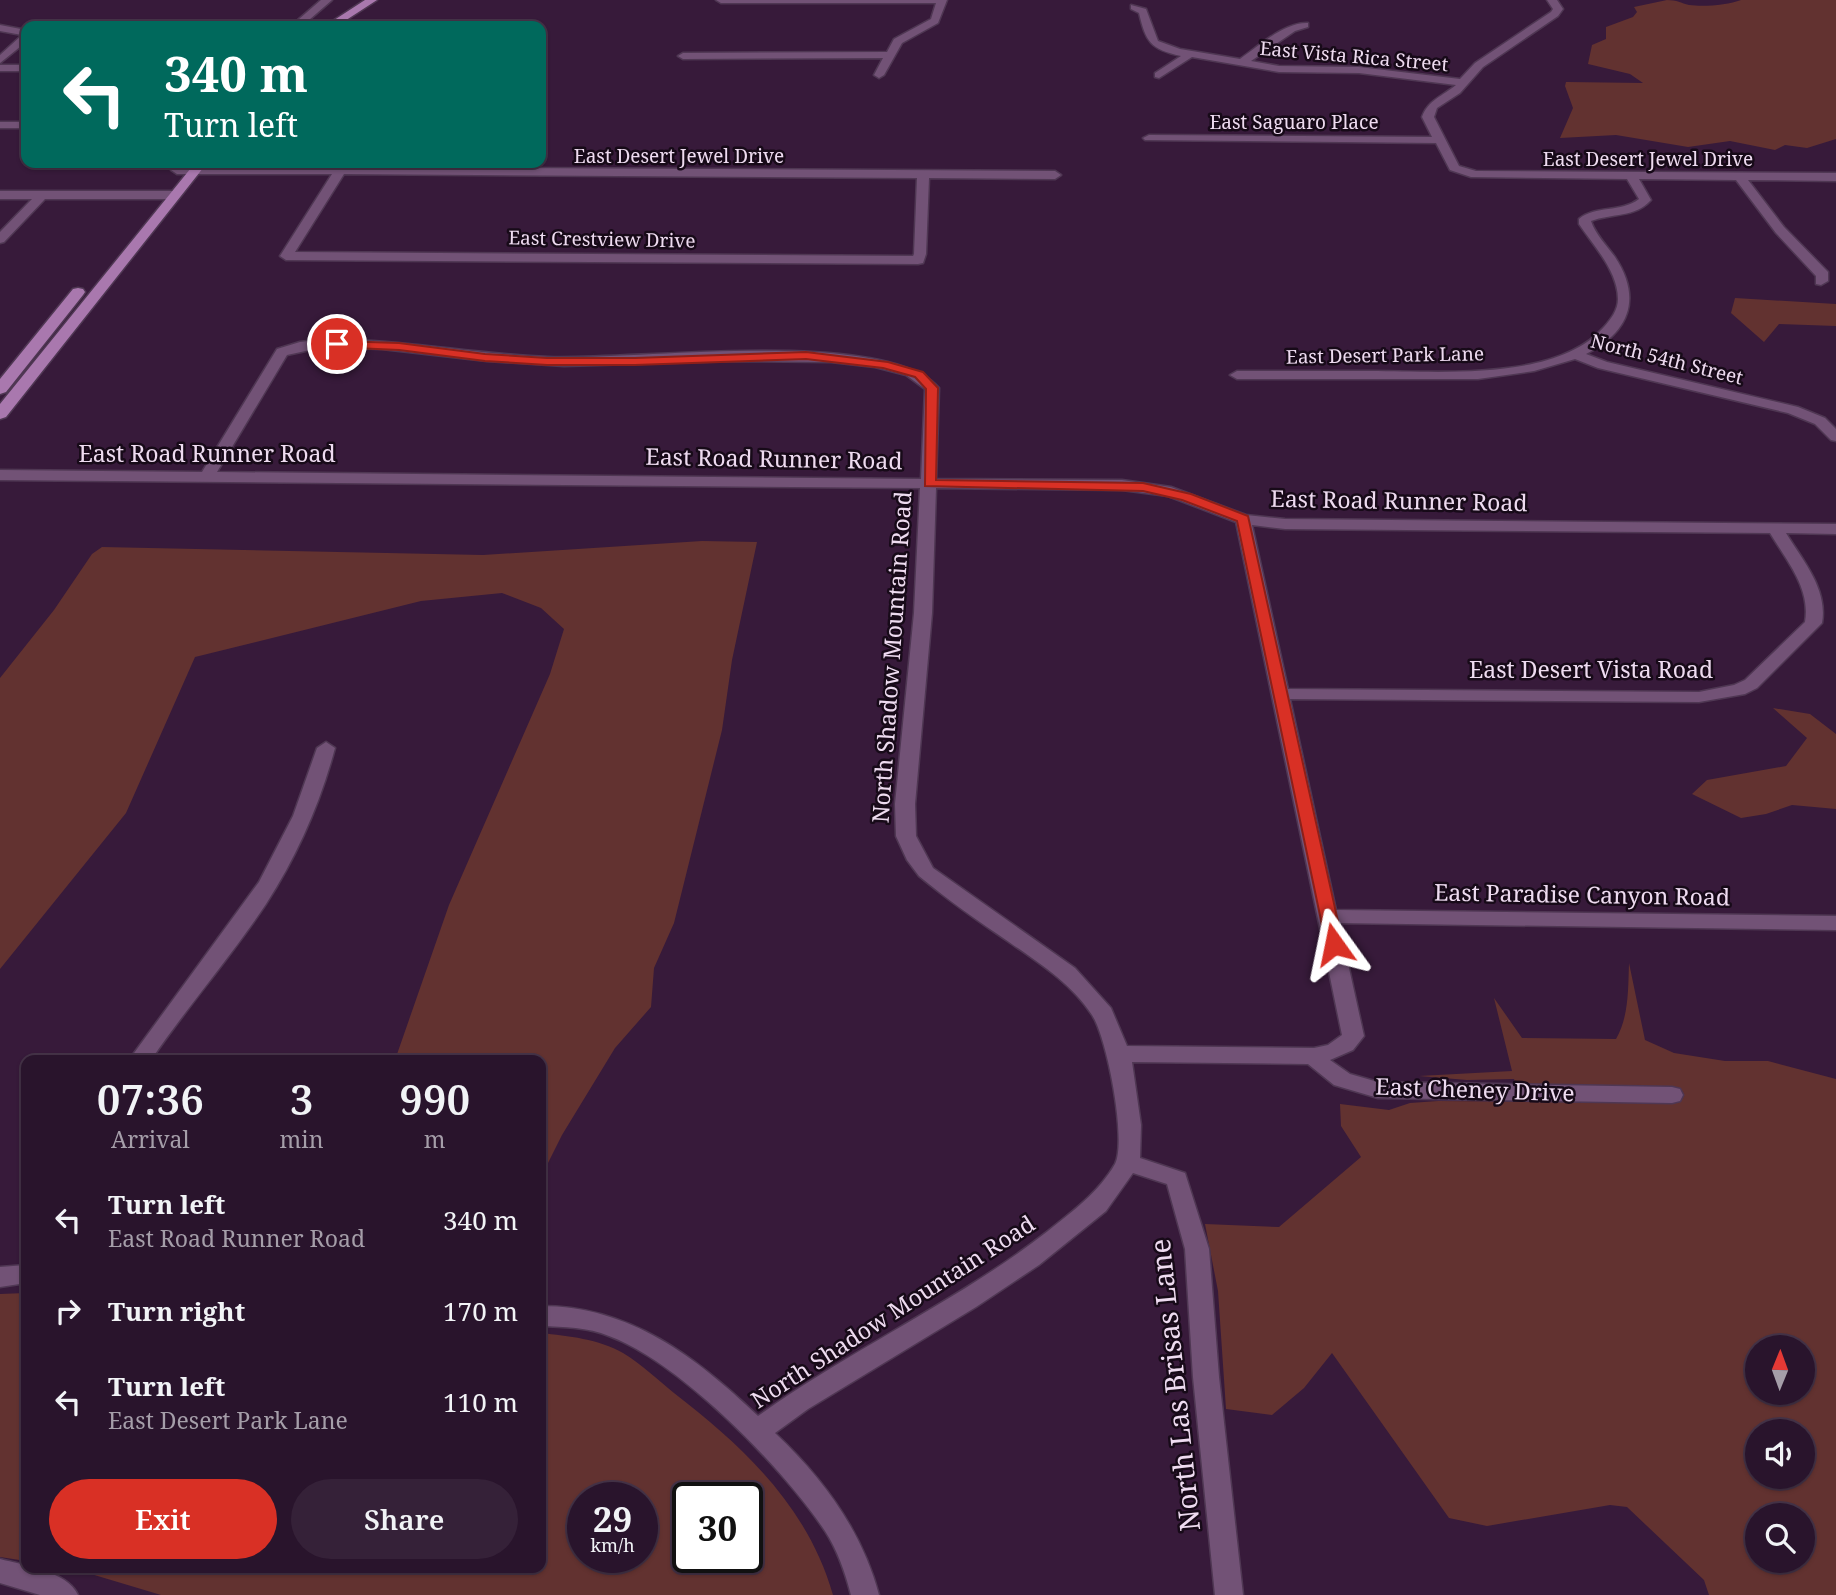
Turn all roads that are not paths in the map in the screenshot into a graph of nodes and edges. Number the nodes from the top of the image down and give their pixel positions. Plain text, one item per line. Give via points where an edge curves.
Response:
1 (327, 0) edge
2 (357, 0) edge
3 (374, 0) edge
4 (721, 0) edge
5 (942, 0) edge
6 (1552, 0) edge
7 (1134, 7) dead end
8 (302, 21) edge
9 (327, 21) edge
10 (338, 21) edge
11 (347, 21) edge
12 (1304, 26) dead end
13 (0, 28) edge
14 (21, 34) edge
15 (21, 40) edge
16 (1190, 54) junction
17 (888, 55) junction
18 (682, 56) dead end
19 (0, 60) edge
20 (1242, 63) junction
21 (0, 68) edge
22 (21, 68) edge
23 (879, 75) dead end
24 (1159, 75) dead end
25 (1463, 83) junction
26 (0, 125) edge
27 (21, 125) edge
28 (1149, 138) dead end
29 (1439, 140) junction
30 (179, 168) edge
31 (196, 168) edge
32 (343, 168) edge
33 (473, 168) edge
34 (923, 175) junction
35 (1055, 175) dead end
36 (1631, 176) junction
37 (1740, 177) junction
38 (1836, 177) edge
39 (0, 195) edge
40 (39, 198) junction
41 (162, 199) junction
42 (0, 201) edge
43 (0, 239) edge
44 (1821, 281) dead end
45 (1573, 355) junction
46 (1237, 376) dead end
47 (0, 389) edge
48 (0, 414) edge
49 (1836, 437) edge
50 (0, 475) edge
51 (206, 477) junction
52 (929, 483) junction
53 (1243, 519) junction
54 (1775, 528) junction
55 (1836, 529) edge
56 (1280, 694) junction
57 (326, 748) dead end
58 (1328, 916) junction
59 (1836, 923) edge
60 (1120, 1054) junction
61 (143, 1055) edge
62 (1314, 1056) junction
63 (1672, 1095) dead end
64 (1128, 1163) junction
65 (21, 1275) edge
66 (0, 1277) edge
67 (546, 1316) edge
68 (756, 1432) junction
69 (0, 1571) edge
70 (64, 1595) edge
71 (865, 1595) edge
72 (1229, 1595) edge

1 - 8 street
2 - 9 main road
3 - 10 main road
3 - 11 main road
4 - 5 street
5 - 17 street via 935,21 898,41
6 - 25 street via 1558,9 1555,14 1479,65
7 - 16 street, East Vista Rica Street via 1143,11 1154,43
12 - 20 street via 1291,29
13 - 14 street
15 - 19 street
16 - 20 street, East Vista Rica Street
16 - 24 street
17 - 18 street
17 - 23 street
20 - 25 street, East Vista Rica Street via 1279,69 1359,70
21 - 22 street
25 - 29 street via 1429,111
26 - 27 street
28 - 29 street, East Saguaro Place
29 - 36 street, East Desert Jewel Drive via 1454,168 1475,175
30 - 41 main road
31 - 41 main road
32 - 34 street, East Crestview Drive via 286,256 918,260
33 - 34 street, East Desert Jewel Drive
34 - 35 street, East Desert Jewel Drive
36 - 37 street, East Desert Jewel Drive
36 - 45 street, North 54th Street via 1645,200 1638,207 1585,219 1621,282 1625,302 1610,330
37 - 38 street, East Desert Jewel Drive
37 - 44 street via 1780,230 1823,275
39 - 40 street
40 - 41 street
40 - 42 street
40 - 43 street
41 - 47 main road
41 - 48 main road
45 - 46 street, East Desert Park Lane via 1514,370 1443,377
45 - 49 street, North 54th Street via 1793,410 1820,421
50 - 51 street, East Road Runner Road
51 - 52 street, East Road Runner Road
51 - 52 street, North Shadow Mountain Road via 282,352 291,347 337,344 580,362 806,355 904,369 932,388
52 - 53 street, East Road Runner Road via 1143,487 1186,497
52 - 60 street, North Shadow Mountain Road via 906,836 926,872 1086,991 1103,1013
53 - 54 street, East Road Runner Road via 1285,524
53 - 56 street
54 - 55 street, East Road Runner Road
54 - 56 street, East Desert Vista Road via 1812,590 1815,612 1807,631 1739,690 1699,697
56 - 58 street
57 - 61 street via 310,800 262,892
58 - 59 street, East Paradise Canyon Road
58 - 62 street via 1353,1036 1334,1052
60 - 62 street
60 - 64 street, North Shadow Mountain Road via 1129,1125
62 - 63 street, East Cheney Drive via 1338,1079 1378,1090
64 - 68 street, North Shadow Mountain Road via 1097,1205 1030,1258
64 - 72 street, North Las Brisas Lane via 1177,1179 1197,1250
65 - 66 street
67 - 68 street via 587,1319 629,1333 697,1378
68 - 71 street via 828,1512 853,1551
69 - 70 street via 52,1586

